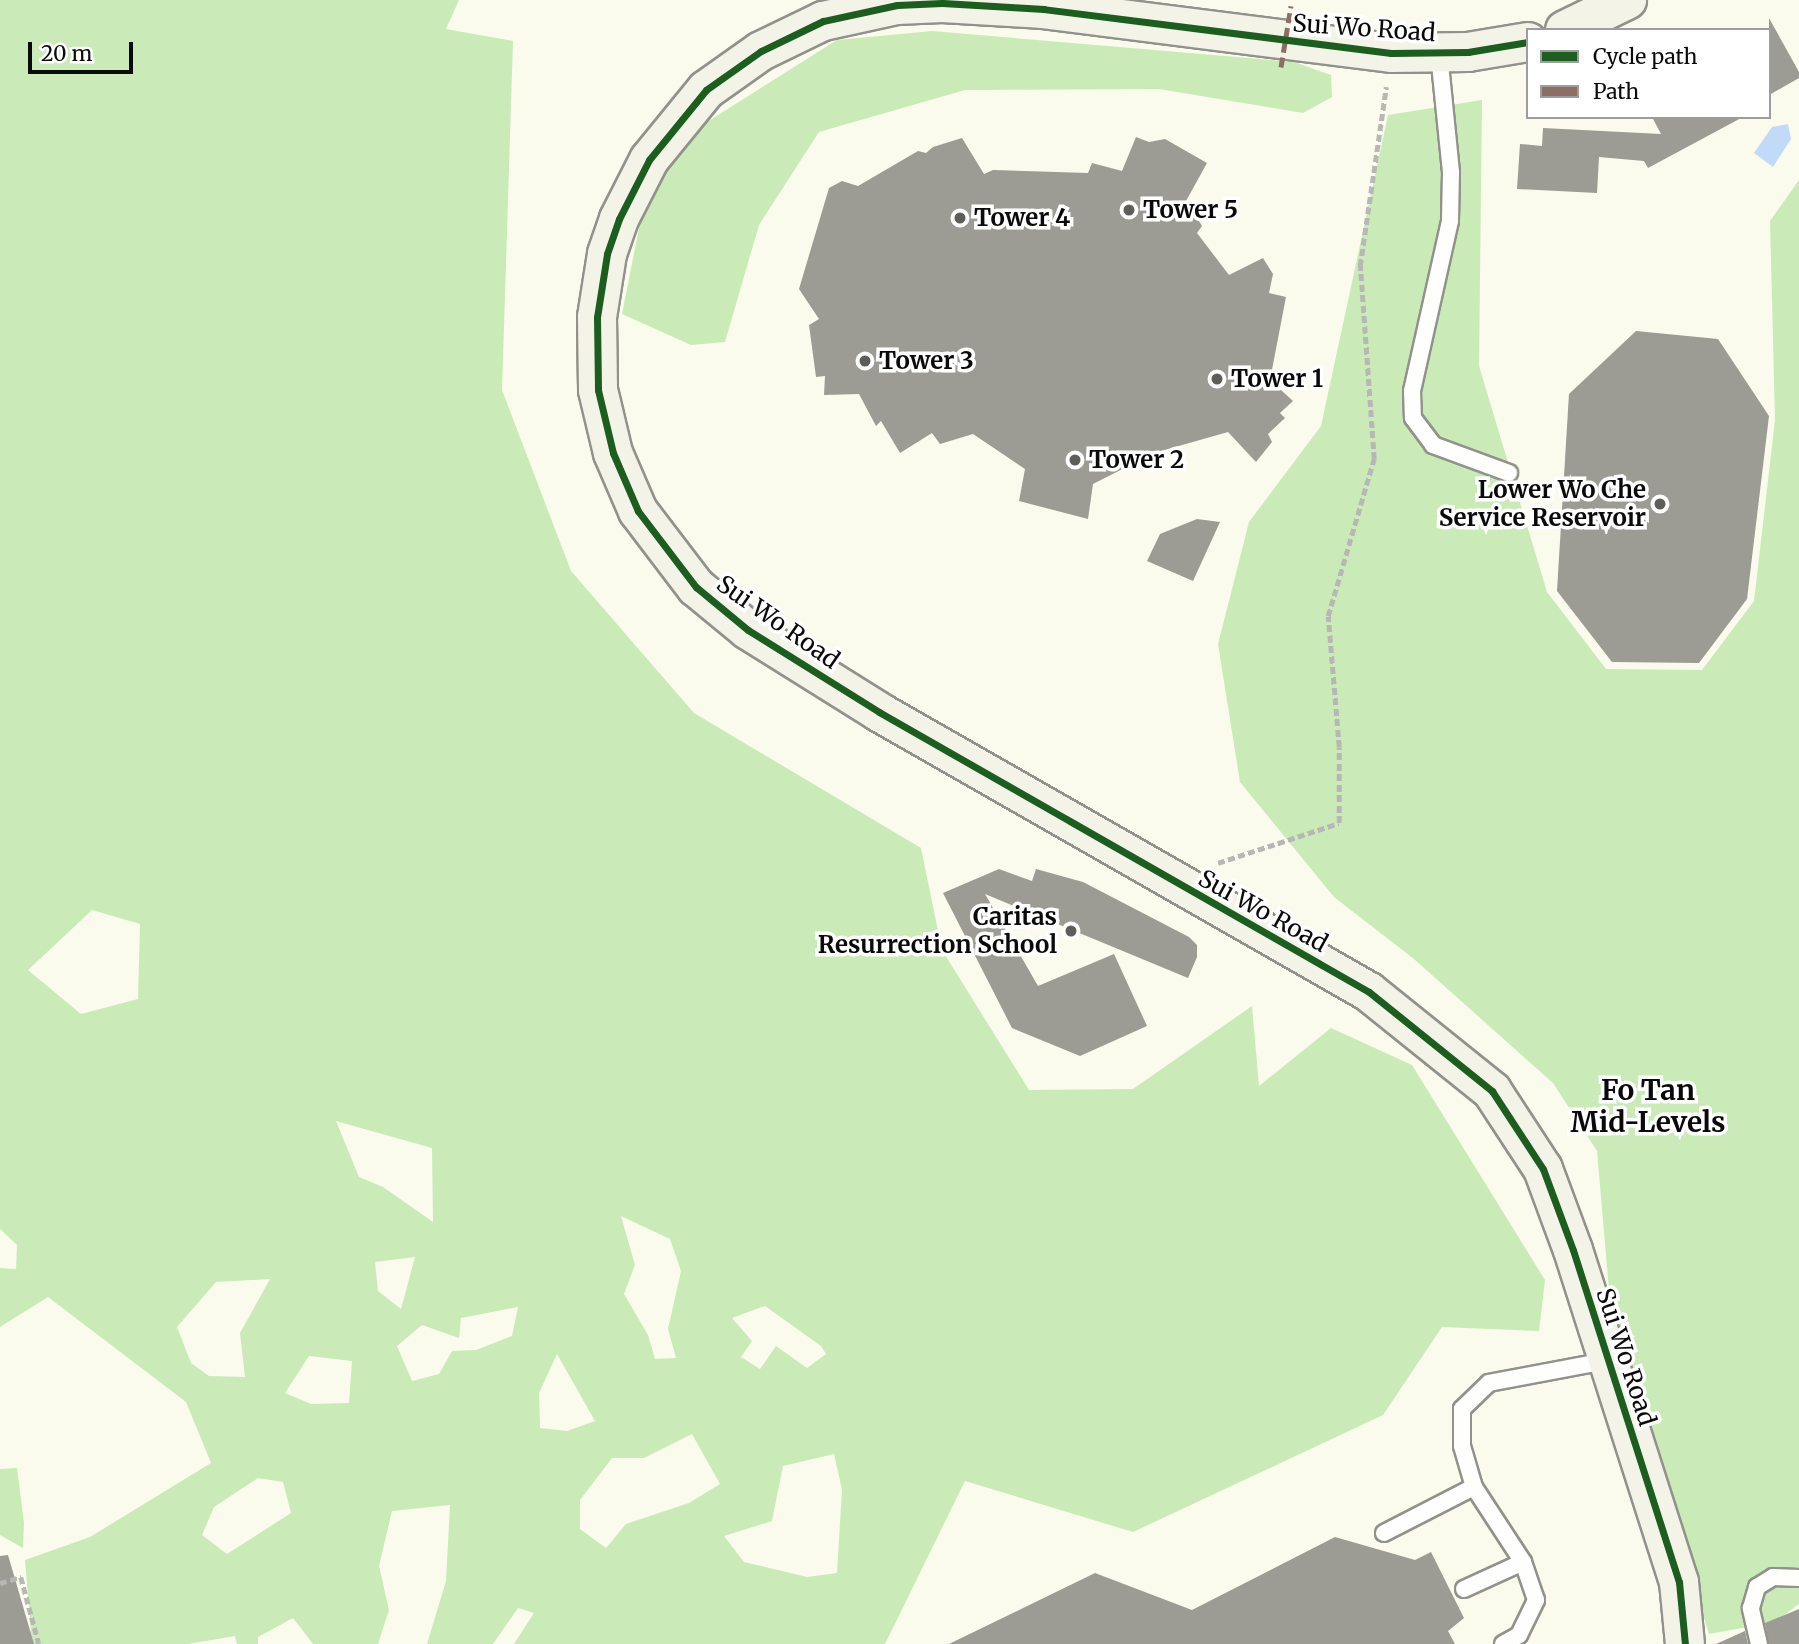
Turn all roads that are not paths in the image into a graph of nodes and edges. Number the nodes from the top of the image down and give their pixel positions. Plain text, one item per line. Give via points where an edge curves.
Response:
1 (1627, 0) edge
2 (1569, 28) edge
3 (1526, 42) edge
4 (1439, 54) junction
5 (1509, 473) dead end
6 (1605, 1361) junction
7 (1474, 1487) junction
8 (1384, 1534) dead end
9 (1522, 1562) junction
10 (1799, 1578) edge
11 (1464, 1589) dead end
12 (1503, 1644) edge
13 (1685, 1644) edge
14 (1759, 1644) edge

1 - 2 street
3 - 4 street, Sui Wo Road
4 - 5 lane via 1451,206 1444,257 1412,391 1413,418 1433,445
4 - 6 street, Sui Wo Road via 1352,50 991,4 897,5 823,22 761,51 706,90 649,160 628,198 607,254 597,317 598,390 613,453 638,511 682,570 748,630 879,712 1369,992 1492,1091 1544,1169
6 - 7 lane via 1489,1383 1462,1409 1462,1446
6 - 13 street, Sui Wo Road via 1679,1583
7 - 8 lane
7 - 9 lane
9 - 11 lane
9 - 12 lane via 1536,1600 1519,1635
10 - 14 lane via 1773,1577 1757,1587 1751,1608

